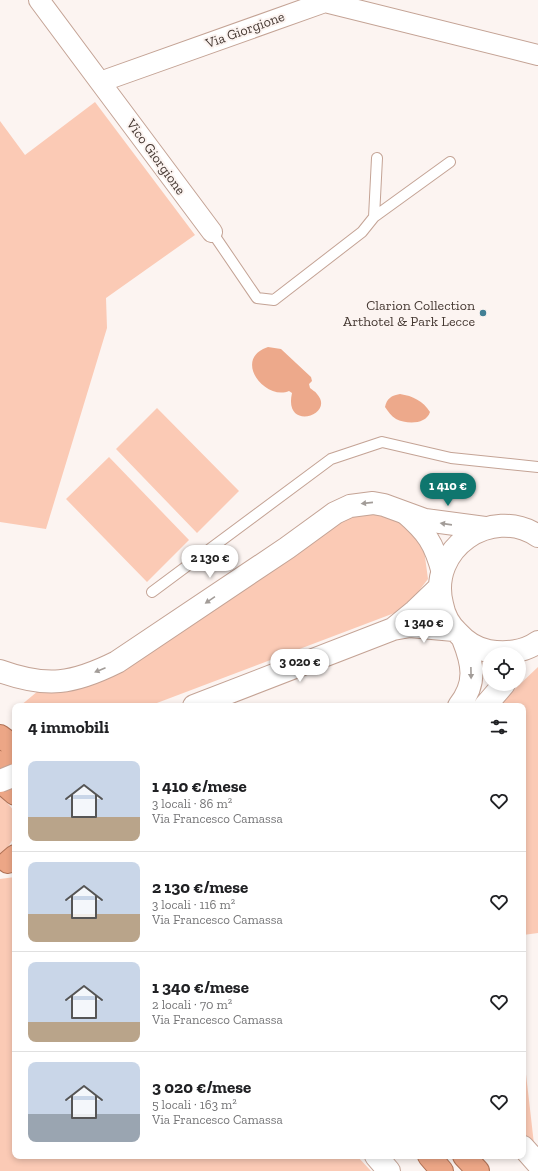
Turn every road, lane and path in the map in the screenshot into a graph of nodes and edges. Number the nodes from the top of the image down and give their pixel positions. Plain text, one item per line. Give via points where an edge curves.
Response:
1 (39, 0) edge
2 (324, 1) edge
3 (538, 54) edge
4 (100, 82) junction
5 (377, 158) dead end
6 (450, 162) dead end
7 (374, 217) junction
8 (212, 232) joint
9 (538, 467) edge
10 (404, 513) junction
11 (485, 528) junction
12 (533, 532) edge
13 (441, 580) junction
14 (152, 592) dead end
15 (393, 629) junction
16 (459, 635) junction
17 (538, 642) edge
18 (538, 646) edge
19 (526, 659) edge
20 (0, 671) edge
21 (498, 691) edge
22 (202, 703) edge
23 (461, 703) edge
24 (488, 703) edge
25 (0, 736) edge
26 (12, 745) edge
27 (0, 762) edge
28 (12, 772) edge
29 (12, 775) edge
30 (0, 781) edge
31 (12, 791) edge
32 (526, 1150) edge
33 (379, 1159) edge
34 (432, 1159) edge
35 (467, 1159) edge
36 (538, 1164) edge
37 (389, 1171) edge
38 (442, 1171) edge
39 (478, 1171) edge

1 - 4 street
2 - 3 street, Via Giorgione
2 - 4 street, Via Giorgione
4 - 8 street, Vico Giorgione
5 - 7 lane
6 - 7 lane
7 - 8 lane via 362,232 274,300 257,298
9 - 14 lane via 451,458 382,442 331,459
11 -> 10 street via 425,520
10 - 13 street via 422,528 431,543 438,559
10 -> 20 street via 373,503 350,506 335,513 117,662 79,679 40,681 19,678
11 - 12 street via 510,526
11 - 13 street via 462,541 450,556
13 - 15 street via 415,611
13 - 16 street via 440,598 443,610
15 - 16 street via 410,626
15 - 22 street
16 - 17 street via 474,646 498,653 524,649
16 -> 23 street via 470,655 472,668 472,682
18 - 19 street
21 - 24 street
25 - 26 highway
27 - 28 highway
29 - 30 street, bridge
30 - 31 highway
32 - 36 street
33 - 37 street
34 - 38 highway
35 - 39 highway

